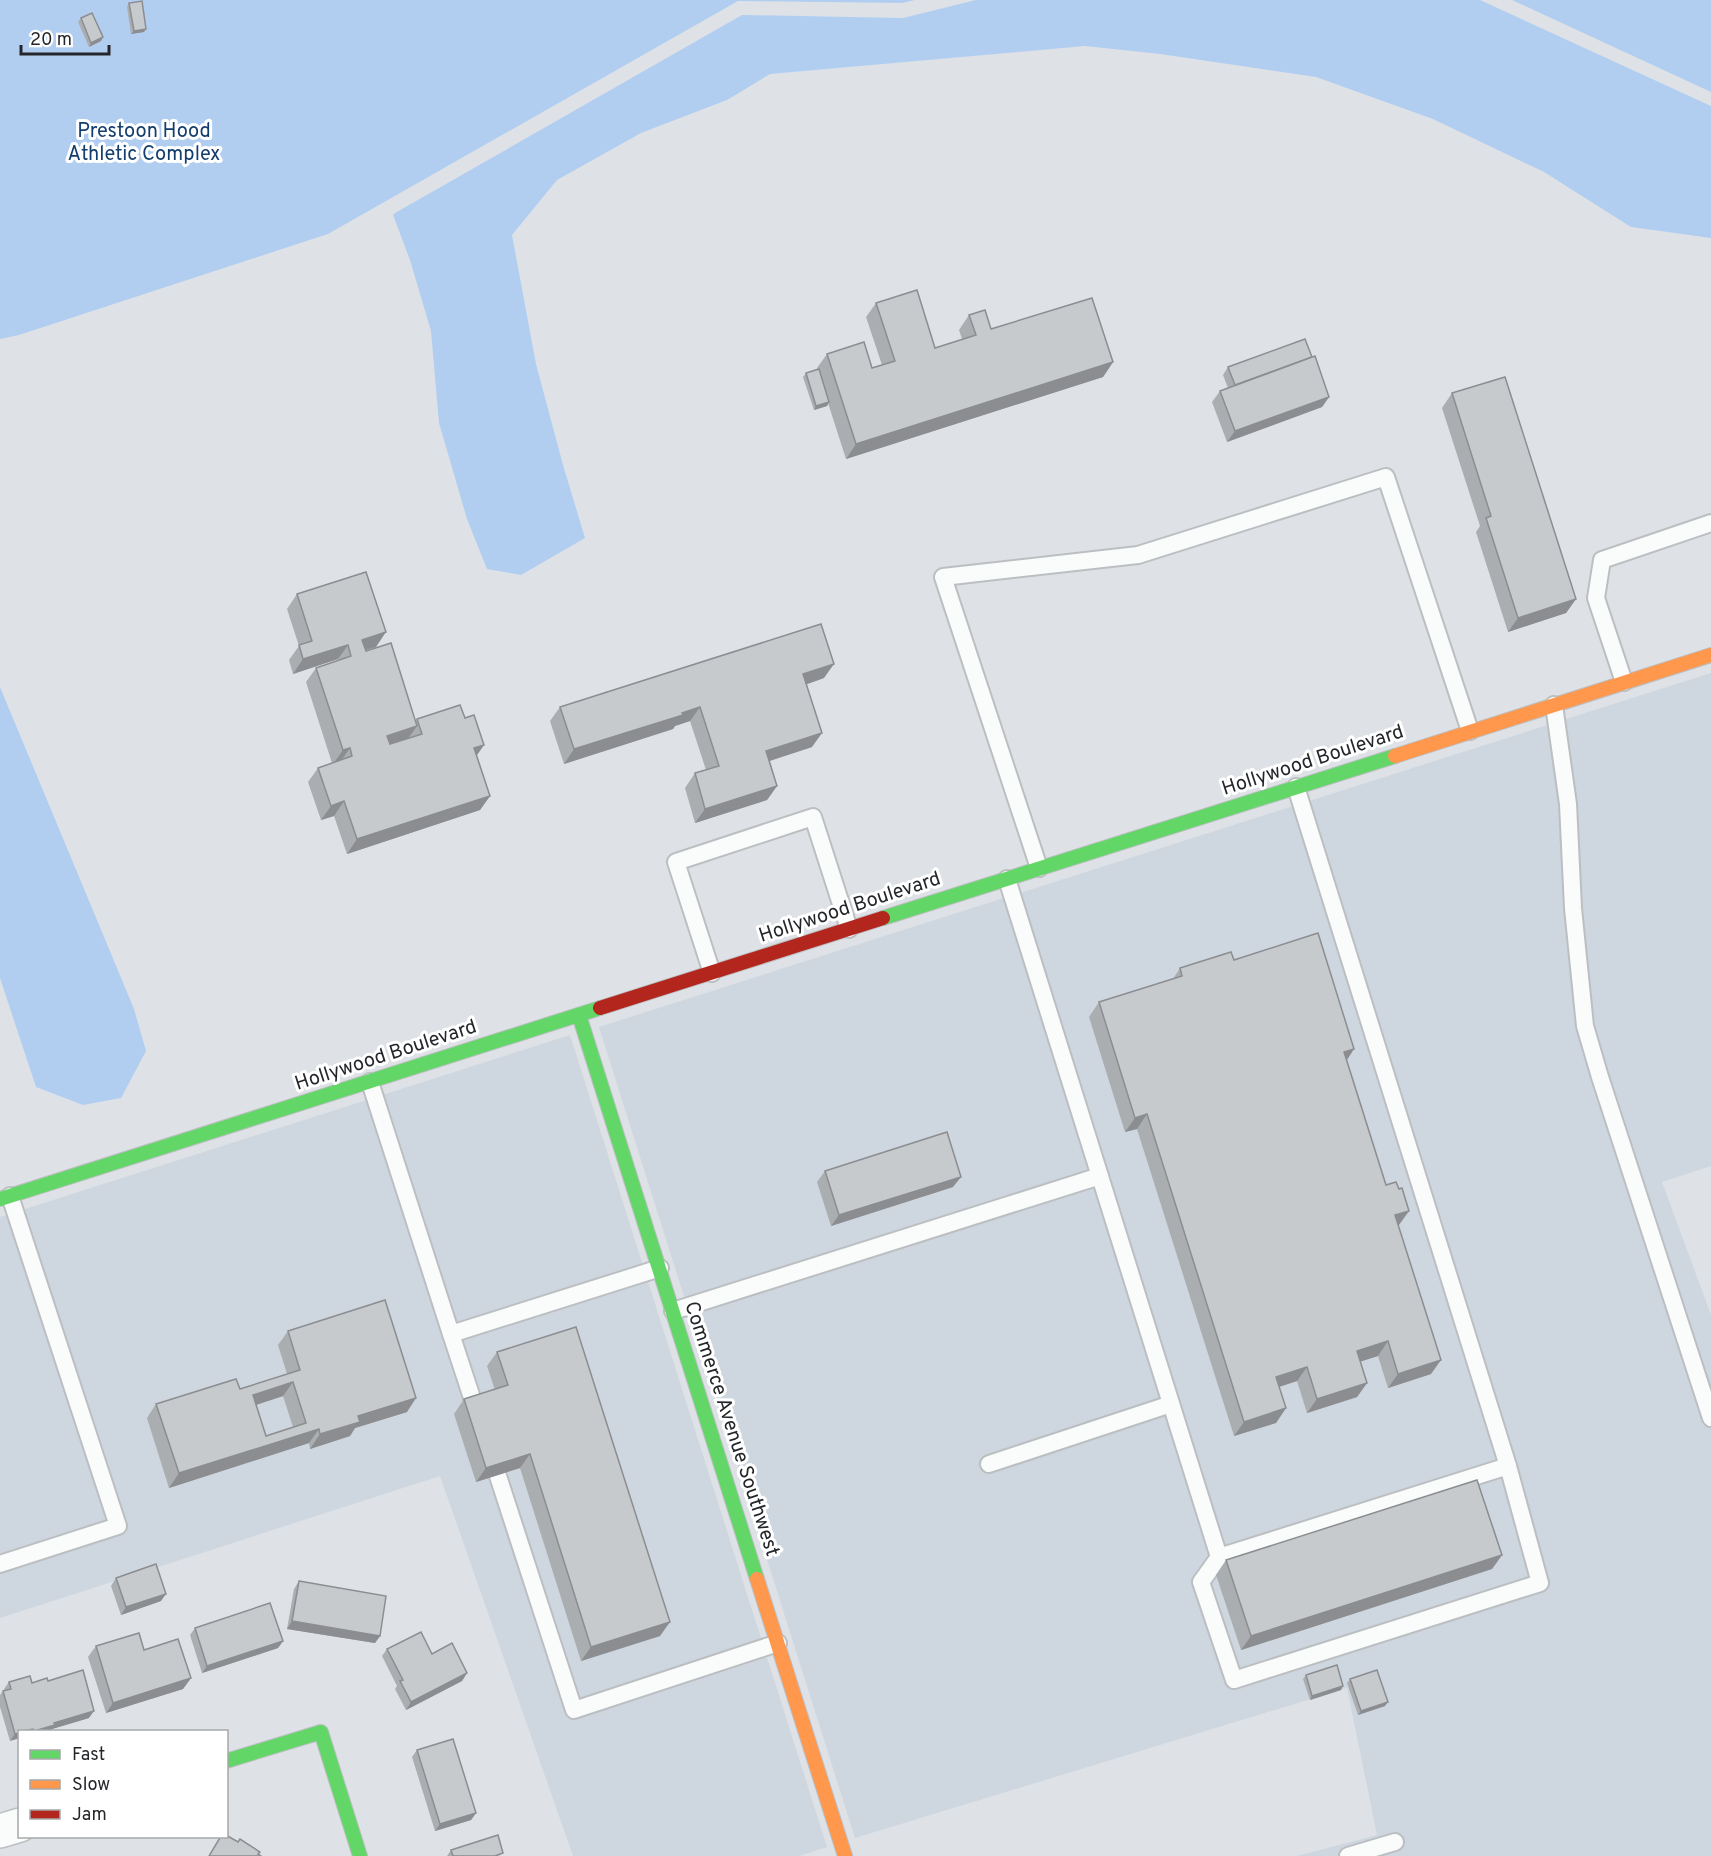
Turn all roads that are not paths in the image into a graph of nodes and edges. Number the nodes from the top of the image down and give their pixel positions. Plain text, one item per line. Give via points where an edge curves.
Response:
1 (1711, 523) edge
2 (1711, 655) edge
3 (1624, 682) junction
4 (1554, 705) junction
5 (1470, 731) junction
6 (1296, 787) junction
7 (1039, 868) junction
8 (1007, 879) junction
9 (849, 929) junction
10 (712, 973) junction
11 (579, 1015) junction
12 (370, 1082) junction
13 (1100, 1176) junction
14 (5, 1198) edge
15 (660, 1268) junction
16 (673, 1311) junction
17 (451, 1334) junction
18 (1171, 1404) junction
19 (475, 1407) edge
20 (1711, 1418) edge
21 (989, 1464) dead end
22 (1508, 1466) junction
23 (498, 1476) edge
24 (1219, 1557) junction
25 (0, 1564) edge
26 (778, 1643) junction
27 (228, 1760) edge
28 (18, 1825) edge
29 (0, 1830) edge
30 (1395, 1842) dead end
31 (360, 1856) edge
32 (845, 1856) edge
33 (1348, 1856) edge

1 - 3 lane via 1602,560 1596,598
2 - 3 street, Hollywood Boulevard
3 - 4 street, Hollywood Boulevard
4 - 5 street, Hollywood Boulevard
4 - 20 lane via 1568,804 1573,908 1586,1026
5 - 6 street, Hollywood Boulevard
5 - 7 lane via 1386,477 1138,555 943,577
6 - 7 street, Hollywood Boulevard
6 - 22 lane
7 - 8 street, Hollywood Boulevard
8 - 9 street, Hollywood Boulevard
8 - 13 lane
9 - 10 street, Hollywood Boulevard
9 - 10 lane via 813,818 802,821 676,862
10 - 11 street, Hollywood Boulevard
11 - 12 street, Hollywood Boulevard
11 - 15 street, Commerce Avenue Southwest
12 - 14 street, Hollywood Boulevard
12 - 17 lane
13 - 16 lane
13 - 18 lane
14 - 25 lane via 118,1526
15 - 16 street, Commerce Avenue Southwest
15 - 17 lane
16 - 26 street, Commerce Avenue Southwest
17 - 19 lane
18 - 21 lane
18 - 24 lane
22 - 24 lane
22 - 24 lane via 1540,1582 1234,1680 1201,1582
23 - 26 lane via 574,1710
26 - 32 street, Commerce Avenue Southwest
27 - 31 street via 321,1732
28 - 29 street
30 - 33 lane

